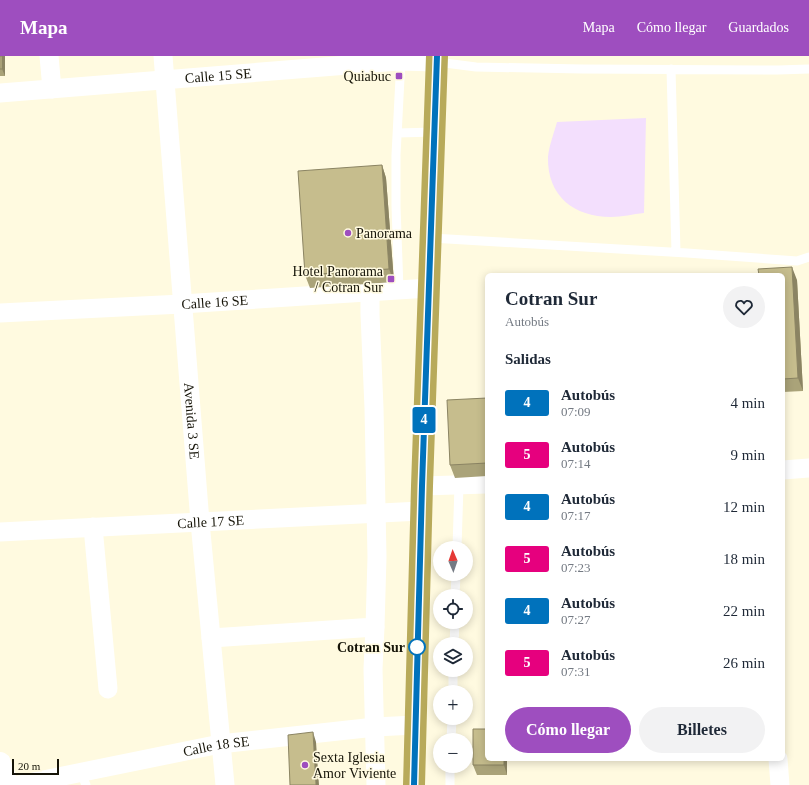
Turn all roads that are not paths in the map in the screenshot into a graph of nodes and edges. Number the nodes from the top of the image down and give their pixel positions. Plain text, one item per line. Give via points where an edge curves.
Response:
1 (49, 56) edge
2 (163, 56) edge
3 (400, 58) edge
4 (437, 59) edge
5 (671, 69) junction
6 (809, 69) edge
7 (165, 79) junction
8 (52, 89) junction
9 (0, 94) edge
10 (435, 132) junction
11 (398, 133) junction
12 (431, 238) junction
13 (676, 252) junction
14 (809, 257) edge
15 (429, 288) junction
16 (399, 290) junction
17 (370, 291) junction
18 (182, 304) junction
19 (0, 313) edge
20 (809, 468) edge
21 (785, 470) edge
22 (485, 484) edge
23 (459, 485) junction
24 (422, 486) junction
25 (421, 511) junction
26 (376, 513) junction
27 (200, 522) junction
28 (93, 527) junction
29 (0, 532) edge
30 (457, 541) edge
31 (375, 627) junction
32 (210, 638) junction
33 (108, 689) dead end
34 (416, 726) junction
35 (375, 727) junction
36 (220, 744) junction
37 (778, 761) edge
38 (0, 763) edge
39 (450, 773) edge
40 (84, 779) edge
41 (8, 785) edge
42 (19, 785) edge
43 (225, 785) edge
44 (376, 785) edge
45 (414, 785) edge
46 (450, 785) edge
47 (780, 785) edge

1 - 8 street
2 - 7 street, Avenida 3 SE
3 - 4 street, Calle 15 SE
3 - 7 street, Calle 15 SE
3 - 11 lane
4 - 5 lane via 476,67
4 - 10 highway
5 - 6 lane
5 - 13 lane
7 - 8 street, Calle 15 SE
7 - 18 street, Avenida 3 SE
8 - 9 street, Calle 15 SE
10 - 11 lane
10 - 12 highway
11 - 16 lane via 396,206
12 - 13 lane
12 - 15 highway
13 - 14 lane via 797,261
15 - 16 street, Calle 16 SE
15 - 24 highway
16 - 17 street, Calle 16 SE
17 - 18 street, Calle 16 SE
17 - 26 street
18 - 19 street, Calle 16 SE
18 - 27 street, Avenida 3 SE
20 - 21 street
22 - 23 street
23 - 24 street
23 - 30 lane
24 - 25 highway
25 - 26 street, Calle 17 SE
25 - 34 highway
26 - 27 street, Calle 17 SE
26 - 31 street via 378,576
27 - 28 street, Calle 17 SE
27 - 32 street, Avenida 3 SE
28 - 29 street, Calle 17 SE
28 - 33 street
31 - 32 street
31 - 35 street
32 - 36 street, Avenida 3 SE
34 - 35 street, Calle 18 SE
34 - 45 highway
35 - 36 street, Calle 18 SE
35 - 44 street
36 - 40 street, Calle 18 SE
36 - 43 street, Avenida 3 SE
37 - 47 street
38 - 41 street
39 - 46 lane
40 - 42 street, Calle 18 SE

